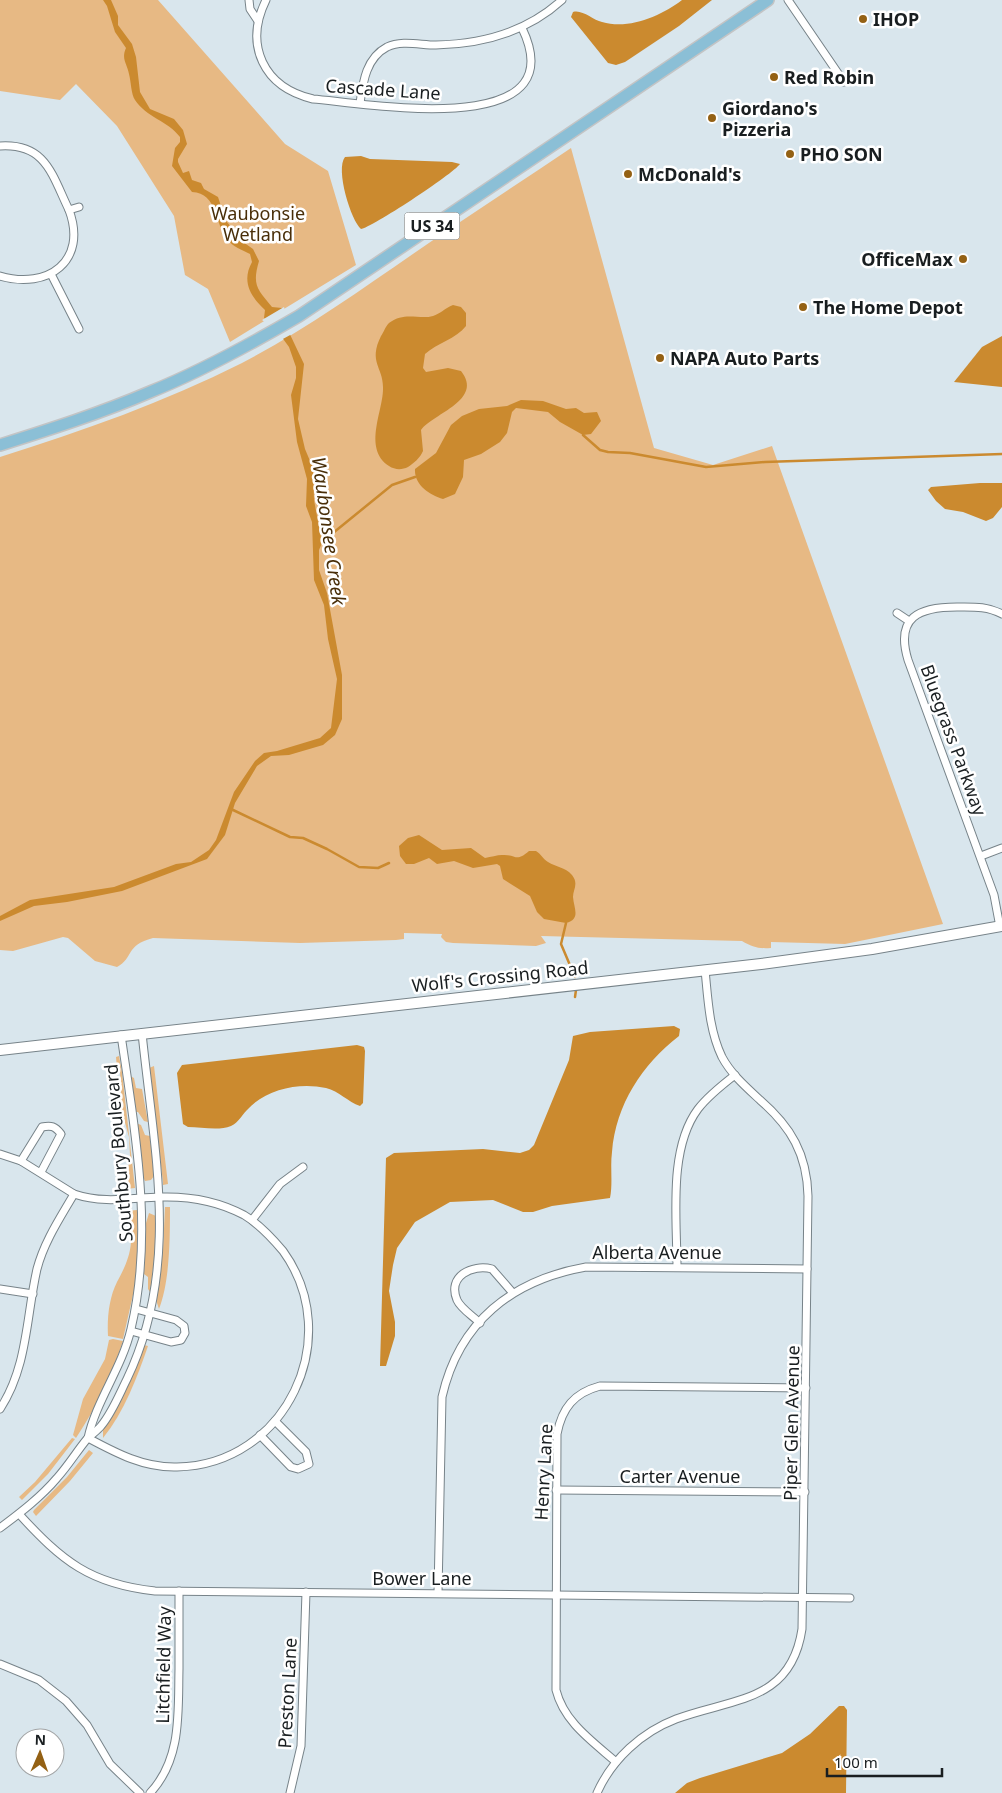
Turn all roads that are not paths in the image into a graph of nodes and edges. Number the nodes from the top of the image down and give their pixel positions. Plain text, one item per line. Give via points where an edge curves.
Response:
1 (249, 0) edge
2 (266, 0) edge
3 (562, 0) edge
4 (768, 0) edge
5 (788, 0) edge
6 (258, 21) junction
7 (522, 28) junction
8 (844, 82) dead end
9 (360, 103) junction
10 (0, 146) edge
11 (80, 207) dead end
12 (69, 210) junction
13 (51, 274) junction
14 (0, 276) edge
15 (79, 329) dead end
16 (0, 445) edge
17 (897, 613) dead end
18 (1002, 614) edge
19 (909, 621) junction
20 (1002, 848) edge
21 (980, 856) junction
22 (1001, 927) edge
23 (705, 970) junction
24 (142, 1033) junction
25 (121, 1035) junction
26 (0, 1050) edge
27 (735, 1075) junction
28 (0, 1154) edge
29 (21, 1161) junction
30 (303, 1167) dead end
31 (41, 1172) junction
32 (74, 1194) junction
33 (160, 1197) junction
34 (141, 1199) junction
35 (252, 1220) junction
36 (677, 1267) junction
37 (807, 1269) junction
38 (0, 1289) edge
39 (512, 1292) junction
40 (33, 1294) junction
41 (136, 1309) junction
42 (150, 1312) junction
43 (480, 1323) junction
44 (131, 1331) junction
45 (145, 1335) junction
46 (806, 1388) junction
47 (0, 1409) edge
48 (275, 1421) junction
49 (260, 1435) junction
50 (88, 1438) junction
51 (556, 1490) junction
52 (805, 1492) junction
53 (19, 1514) junction
54 (0, 1528) edge
55 (179, 1591) junction
56 (306, 1592) junction
57 (438, 1593) junction
58 (554, 1594) junction
59 (804, 1597) junction
60 (850, 1598) dead end
61 (0, 1664) edge
62 (616, 1762) junction
63 (140, 1793) edge
64 (150, 1793) edge
65 (290, 1793) edge
66 (597, 1793) edge

1 - 6 street, Cascade Lane via 250,9
2 - 6 street, Cascade Lane
3 - 7 street via 540,19
4 - 16 main road, US 34 via 299,316 150,392
5 - 8 street
6 - 9 street, Cascade Lane via 259,55 280,85 313,99
7 - 9 street via 474,42 404,43 388,47 379,53 367,70
7 - 9 street, Cascade Lane via 532,52 529,72 523,83 505,98 474,106 436,110
10 - 12 street via 22,148 44,160
11 - 12 street
12 - 13 street via 74,226 72,246 66,259
13 - 14 street via 27,281
13 - 15 street
17 - 19 street
18 - 19 street via 985,607 935,607 920,612
19 - 21 street, Bluegrass Parkway via 904,635 908,660
20 - 21 street
21 - 22 street, Bluegrass Parkway
22 - 23 main road, Wolf's Crossing Road via 872,949
23 - 24 main road, Wolf's Crossing Road
23 - 27 street, Piper Glen Avenue via 715,1037 722,1057
24 - 25 main road, Wolf's Crossing Road
24 - 33 street, Southbury Boulevard
25 - 26 main road, Wolf's Crossing Road
25 - 34 street, Southbury Boulevard
27 - 36 street via 698,1110 682,1142 678,1171
27 - 37 street, Piper Glen Avenue via 782,1120 801,1152 808,1181
28 - 29 street
29 - 31 street
29 - 31 street via 42,1127 56,1128 62,1134
30 - 35 street via 280,1184
31 - 32 street
32 - 34 street via 97,1200
32 - 40 street via 42,1253
33 - 34 street
33 - 35 street via 212,1201
33 - 42 street, Southbury Boulevard via 159,1257
34 - 41 street, Southbury Boulevard via 141,1264
35 - 48 street via 275,1241 294,1267 310,1321 304,1370
36 - 37 street, Alberta Avenue
36 - 39 street, Alberta Avenue via 586,1266 557,1272
37 - 46 street, Piper Glen Avenue
38 - 40 street
39 - 43 street, Alberta Avenue
39 - 43 street via 492,1269 473,1268 463,1272 455,1291 458,1301
40 - 47 street via 21,1364
41 - 42 street
41 - 44 street, Southbury Boulevard
42 - 45 street, Southbury Boulevard
42 - 45 street via 181,1322 185,1333 176,1342
43 - 57 street, Alberta Avenue via 454,1361 442,1397
44 - 45 street
44 - 50 street, Southbury Boulevard via 119,1365 92,1420
45 - 50 street, Southbury Boulevard via 117,1400 101,1426
46 - 51 street, Henry Lane via 610,1386 590,1389 569,1403 561,1416 557,1434
46 - 52 street, Piper Glen Avenue
48 - 49 street
48 - 49 street via 306,1452 309,1464 298,1470 291,1467
49 - 50 street via 237,1452 217,1460 176,1467 144,1463 119,1455
50 - 53 street, Southbury Boulevard via 57,1479
51 - 52 street, Carter Avenue
51 - 58 street, Henry Lane
52 - 59 street, Piper Glen Avenue
53 - 54 street, Southbury Boulevard
53 - 55 street, Bower Lane via 47,1545 99,1579 129,1588
55 - 56 street, Bower Lane
55 - 64 street, Litchfield Way via 178,1729 170,1760 160,1782
56 - 57 street, Bower Lane
56 - 65 street, Preston Lane via 301,1746
57 - 58 street, Bower Lane
58 - 59 street, Bower Lane
58 - 62 street, Henry Lane via 554,1681 558,1698 575,1726
59 - 60 street, Bower Lane
59 - 62 street, Piper Glen Avenue via 799,1647 786,1671 772,1685 748,1699 666,1723 635,1743
61 - 63 street via 39,1680 66,1701 87,1725 110,1764
62 - 66 street, Piper Glen Avenue

